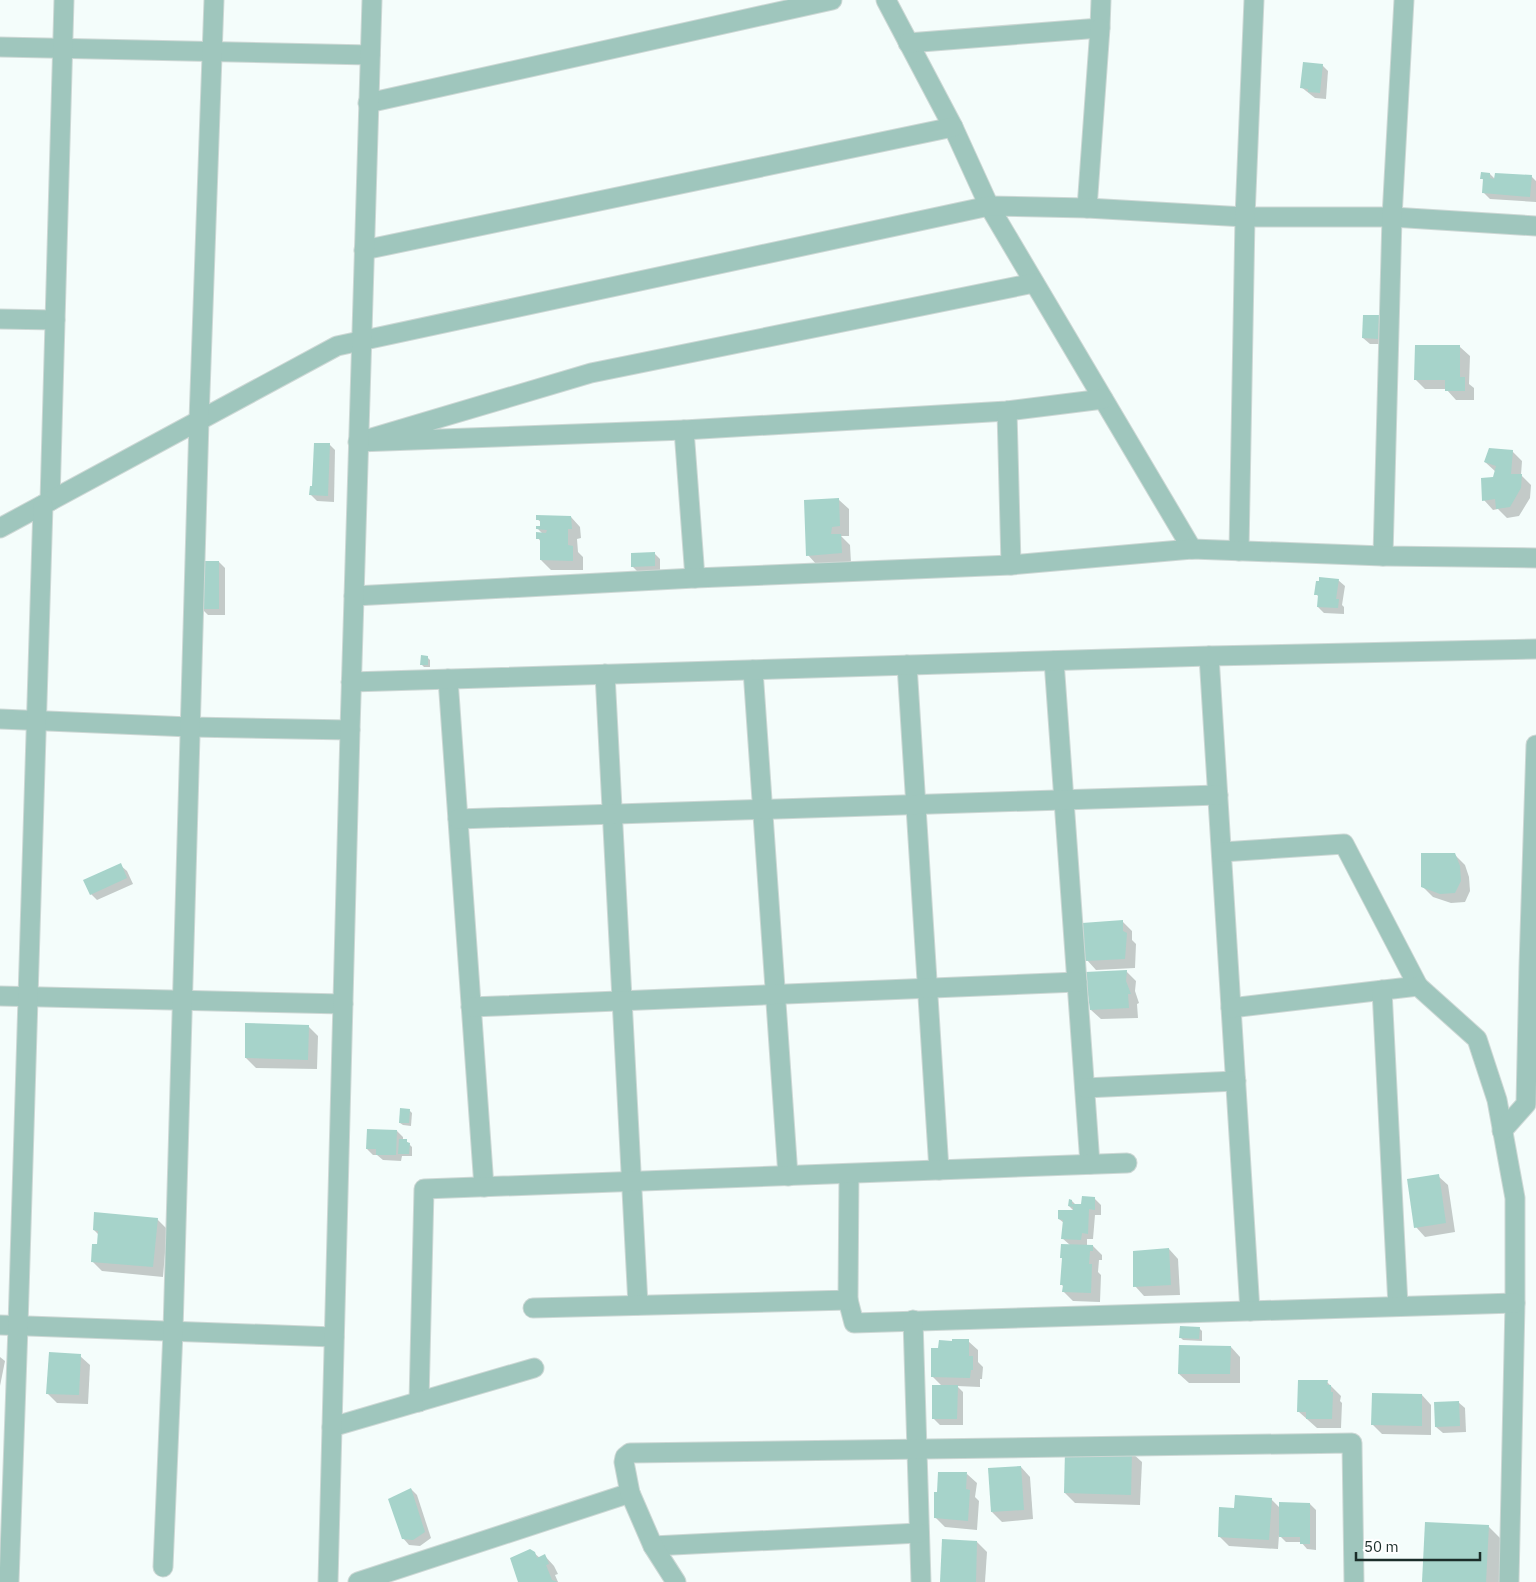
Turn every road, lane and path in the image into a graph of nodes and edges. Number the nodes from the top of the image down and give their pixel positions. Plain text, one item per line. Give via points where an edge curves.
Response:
1 (64, 0) edge
2 (214, 0) edge
3 (372, 0) edge
4 (832, 0) edge
5 (886, 0) edge
6 (1101, 0) edge
7 (1254, 0) edge
8 (1404, 0) edge
9 (1100, 28) junction
10 (908, 43) junction
11 (0, 46) edge
12 (63, 48) junction
13 (212, 51) junction
14 (370, 55) junction
15 (368, 103) junction
16 (953, 127) junction
17 (988, 206) junction
18 (1087, 208) junction
19 (1245, 217) junction
20 (1392, 217) junction
21 (1536, 226) edge
22 (364, 250) junction
23 (1034, 283) junction
24 (0, 319) edge
25 (55, 320) junction
26 (361, 341) junction
27 (1103, 398) junction
28 (1007, 411) junction
29 (199, 420) junction
30 (684, 430) junction
31 (358, 442) junction
32 (46, 503) junction
33 (0, 528) edge
34 (1192, 549) junction
35 (1239, 551) junction
36 (1383, 556) junction
37 (1536, 558) edge
38 (1011, 565) junction
39 (695, 578) junction
40 (354, 596) junction
41 (1536, 649) edge
42 (1209, 656) junction
43 (1054, 661) junction
44 (907, 665) junction
45 (753, 670) junction
46 (605, 674) junction
47 (448, 679) junction
48 (351, 682) junction
49 (0, 719) edge
50 (36, 720) junction
51 (190, 727) junction
52 (350, 730) junction
53 (1536, 744) edge
54 (1218, 795) junction
55 (1064, 800) junction
56 (916, 804) junction
57 (762, 809) junction
58 (612, 814) junction
59 (458, 819) junction
60 (1222, 852) junction
61 (1077, 982) junction
62 (1418, 986) junction
63 (927, 988) junction
64 (1382, 990) junction
65 (776, 994) junction
66 (0, 996) edge
67 (28, 997) junction
68 (622, 1000) junction
69 (183, 1001) junction
70 (342, 1004) junction
71 (471, 1007) junction
72 (1231, 1008) junction
73 (1236, 1080) junction
74 (1085, 1088) junction
75 (1502, 1131) junction
76 (1127, 1163) dead end
77 (1090, 1164) junction
78 (939, 1170) junction
79 (849, 1174) junction
80 (788, 1176) junction
81 (632, 1182) junction
82 (484, 1187) junction
83 (848, 1300) junction
84 (1515, 1303) junction
85 (638, 1305) junction
86 (1398, 1306) junction
87 (533, 1308) dead end
88 (1250, 1311) junction
89 (913, 1320) junction
90 (9, 1326) edge
91 (173, 1331) junction
92 (334, 1337) junction
93 (534, 1368) dead end
94 (418, 1402) junction
95 (332, 1427) junction
96 (917, 1449) junction
97 (630, 1493) junction
98 (919, 1533) junction
99 (653, 1546) junction
100 (163, 1566) dead end
101 (9, 1582) edge
102 (328, 1582) edge
103 (358, 1582) edge
104 (676, 1582) edge
105 (922, 1582) edge
106 (1354, 1582) edge
107 (1509, 1582) edge

1 - 12 street
2 - 13 street
3 - 14 street
4 - 15 street
5 - 10 street
6 - 9 street
7 - 19 street
8 - 20 street
9 - 10 street
9 - 18 street
10 - 16 street
11 - 12 street
12 - 13 street
12 - 25 street
13 - 14 street
13 - 29 street
14 - 15 street
15 - 22 street
16 - 17 street
16 - 22 street
17 - 18 street
17 - 23 street
17 - 26 street
18 - 19 street
19 - 20 street
19 - 35 street
20 - 21 street
20 - 36 street
22 - 26 street
23 - 27 street
23 - 31 street via 591,373
24 - 25 street
25 - 32 street
26 - 29 street via 337,346
26 - 31 street
27 - 28 street
27 - 34 street
28 - 30 street
28 - 38 street
29 - 32 street
29 - 51 street
30 - 31 street
30 - 39 street
31 - 40 street
32 - 33 street
32 - 50 street
34 - 35 street
34 - 38 street
35 - 36 street
36 - 37 street
38 - 39 street
39 - 40 street
40 - 48 street
41 - 42 street
42 - 43 street
42 - 54 street
43 - 44 street
43 - 55 street
44 - 45 street
44 - 56 street
45 - 46 street
45 - 57 street
46 - 47 street
46 - 58 street
47 - 48 street
47 - 59 street
48 - 52 street
49 - 50 street
50 - 51 street
50 - 67 street
51 - 52 street
51 - 69 street
52 - 70 street
53 - 75 street via 1526,1104
54 - 55 street
54 - 60 street
55 - 56 street
55 - 61 street
56 - 57 street
56 - 63 street
57 - 58 street
57 - 65 street
58 - 59 street
58 - 68 street
59 - 71 street
60 - 62 street via 1344,844
60 - 72 street
61 - 63 street
61 - 74 street
62 - 64 street
62 - 75 street via 1477,1039 1497,1100
63 - 65 street
63 - 78 street
64 - 72 street
64 - 86 street
65 - 68 street
65 - 80 street
66 - 67 street
67 - 69 street
67 - 90 street
68 - 71 street
68 - 81 street
69 - 70 street
69 - 91 street
70 - 92 street
71 - 82 street
72 - 73 street
73 - 74 street
73 - 88 street
74 - 77 street
75 - 84 street via 1515,1198
76 - 77 street
77 - 78 street
78 - 79 street
79 - 80 street
79 - 83 street
80 - 81 street
81 - 82 street
81 - 85 street
82 - 94 street via 424,1189
83 - 85 street
83 - 89 street via 854,1323
84 - 86 street
84 - 107 street
85 - 87 street
86 - 88 street
88 - 89 street
89 - 96 street
90 - 91 street
90 - 101 street
91 - 92 street
91 - 100 street
92 - 95 street
93 - 94 street
94 - 95 street
95 - 102 street
96 - 97 street via 630,1453 624,1462
96 - 98 street
96 - 106 street via 1352,1443
97 - 99 street
97 - 103 street
98 - 99 street
98 - 105 street
99 - 104 street

